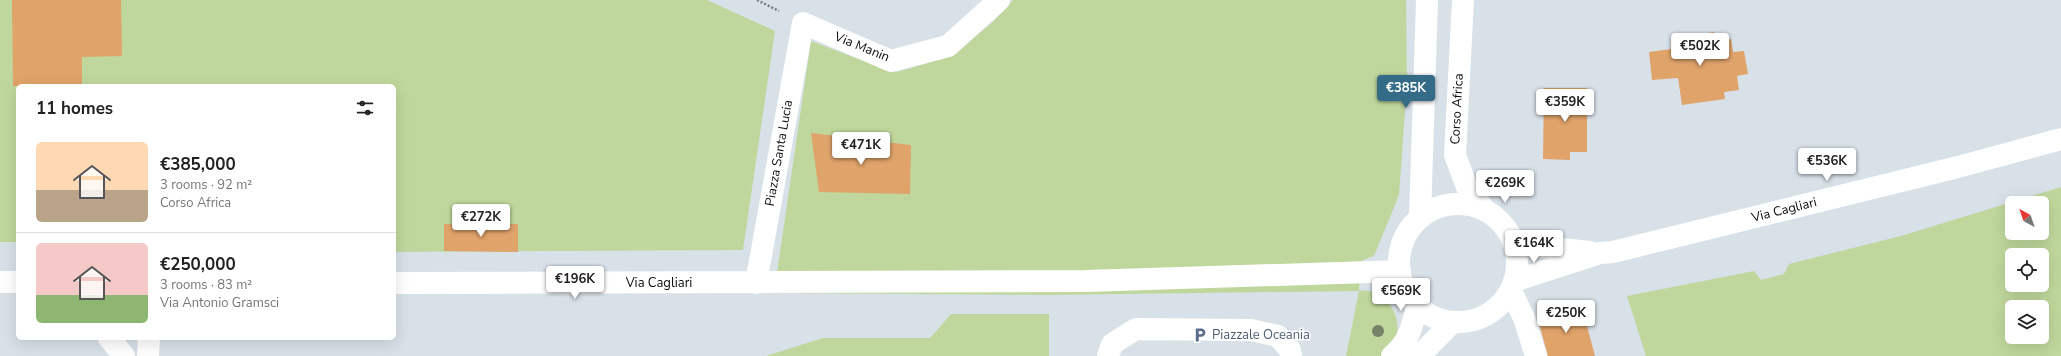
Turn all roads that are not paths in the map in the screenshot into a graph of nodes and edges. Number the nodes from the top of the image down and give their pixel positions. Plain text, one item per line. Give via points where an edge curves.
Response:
1 (1000, 0) edge
2 (1427, 0) edge
3 (1463, 0) edge
4 (803, 23) joint
5 (2061, 139) edge
6 (1485, 210) junction
7 (1420, 218) junction
8 (1515, 244) junction
9 (1600, 253) junction
10 (1400, 271) junction
11 (0, 282) edge
12 (16, 282) edge
13 (396, 283) edge
14 (756, 283) junction
15 (1513, 286) junction
16 (1417, 306) junction
17 (1453, 322) junction
18 (111, 340) edge
19 (149, 340) edge
20 (124, 356) edge
21 (148, 356) edge
22 (1108, 356) edge
23 (1291, 356) edge
24 (1392, 356) edge
25 (1419, 356) edge
26 (1536, 356) edge

1 - 4 street, Via Manin via 948,46 891,61
2 - 7 street
3 - 6 street, Corso Africa via 1455,155 1467,186
4 - 14 street, Piazza Santa Lucia
5 - 9 street, Via Cagliari via 1951,169
6 - 7 street via 1463,204 1440,207
6 - 8 street via 1503,224
7 - 10 street via 1408,234 1400,252
8 - 9 street, Via Cagliari
8 - 15 street via 1518,267
9 - 15 street, Via Cagliari
10 - 14 street, Via Cagliari via 1086,281
10 - 16 street via 1405,290
11 - 12 street
13 - 14 street, Via Cagliari
15 - 17 street via 1496,308 1476,320
15 - 26 street
16 - 17 street via 1434,317
16 - 24 street via 1403,347
17 - 25 street
18 - 20 street
19 - 21 street
22 - 23 street via 1112,344 1136,329 1251,330 1278,336 1290,350

